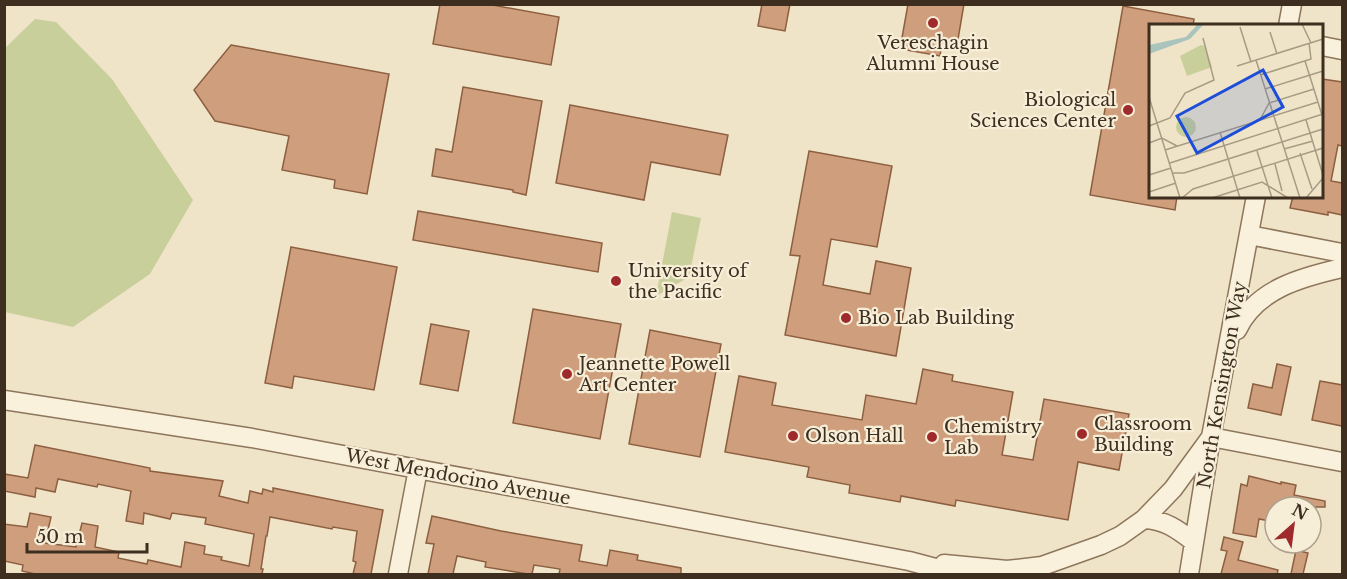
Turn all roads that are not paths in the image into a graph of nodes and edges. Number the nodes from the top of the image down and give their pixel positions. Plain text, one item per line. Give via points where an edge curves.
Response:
1 (1292, 4) edge
2 (1288, 24) edge
3 (1323, 46) edge
4 (1342, 50) edge
5 (1256, 198) edge
6 (1249, 235) junction
7 (1342, 253) edge
8 (1342, 268) edge
9 (1228, 351) junction
10 (4, 400) edge
11 (1211, 437) junction
12 (1342, 462) edge
13 (418, 469) junction
14 (1144, 519) junction
15 (1194, 543) junction
16 (909, 561) junction
17 (398, 574) edge
18 (958, 574) edge
19 (1189, 574) edge

1 - 2 street
3 - 4 street
5 - 6 street, North Kensington Way
6 - 7 street
6 - 9 street, North Kensington Way
8 - 9 street via 1267,294 1244,315
9 - 11 street, North Kensington Way
10 - 13 street, West Mendocino Avenue via 252,438
11 - 12 street
11 - 14 street, West Mendocino Avenue via 1173,489
11 - 15 street, North Kensington Way
13 - 16 street, West Mendocino Avenue
13 - 17 street
14 - 15 street via 1173,525
14 - 16 street, West Mendocino Avenue via 1101,545 1042,566 1006,570
15 - 19 street, North Kensington Way
16 - 18 street, West Mendocino Avenue

